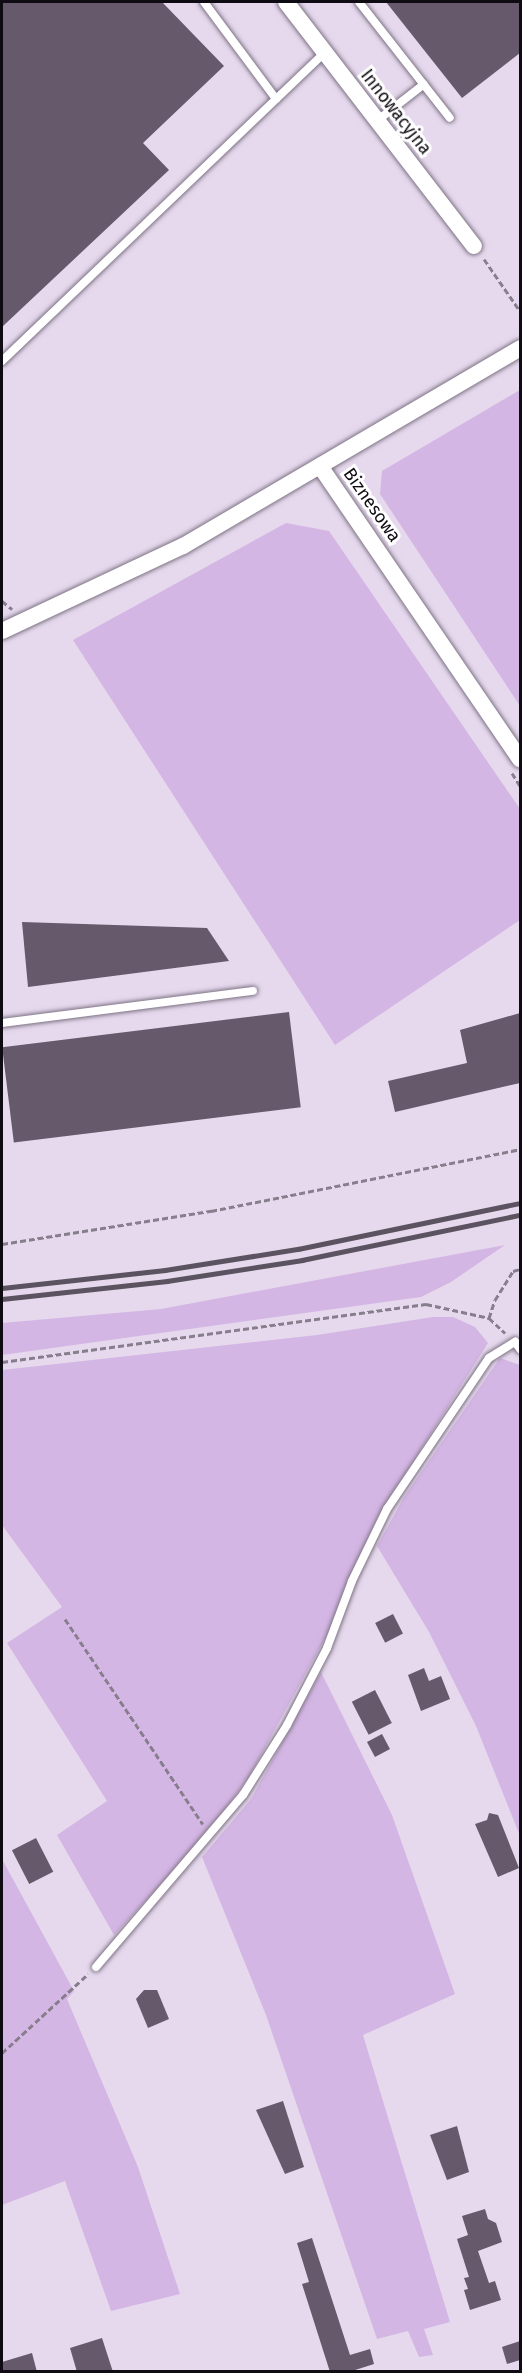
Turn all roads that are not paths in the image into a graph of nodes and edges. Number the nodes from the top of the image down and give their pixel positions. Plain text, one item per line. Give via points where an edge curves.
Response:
1 (204, 2) edge
2 (286, 2) edge
3 (359, 2) edge
4 (324, 52) junction
5 (424, 84) junction
6 (276, 99) junction
7 (450, 118) dead end
8 (378, 120) junction
9 (474, 246) road end
10 (520, 348) edge
11 (2, 361) edge
12 (320, 466) junction
13 (2, 631) edge
14 (520, 759) edge
15 (254, 991) dead end
16 (2, 1023) edge
17 (518, 1346) edge
18 (96, 1967) road end

1 - 6 lane
2 - 4 street, Innowacyjna
3 - 5 lane
4 - 6 lane
4 - 8 street, Innowacyjna
5 - 7 lane
5 - 8 lane
6 - 11 lane
8 - 9 street, Innowacyjna
10 - 12 street, Biznesowa
12 - 13 street via 183,546
12 - 14 street, Biznesowa
15 - 16 lane
17 - 18 lane via 489,1358 387,1509 352,1581 327,1648 287,1725 243,1796

